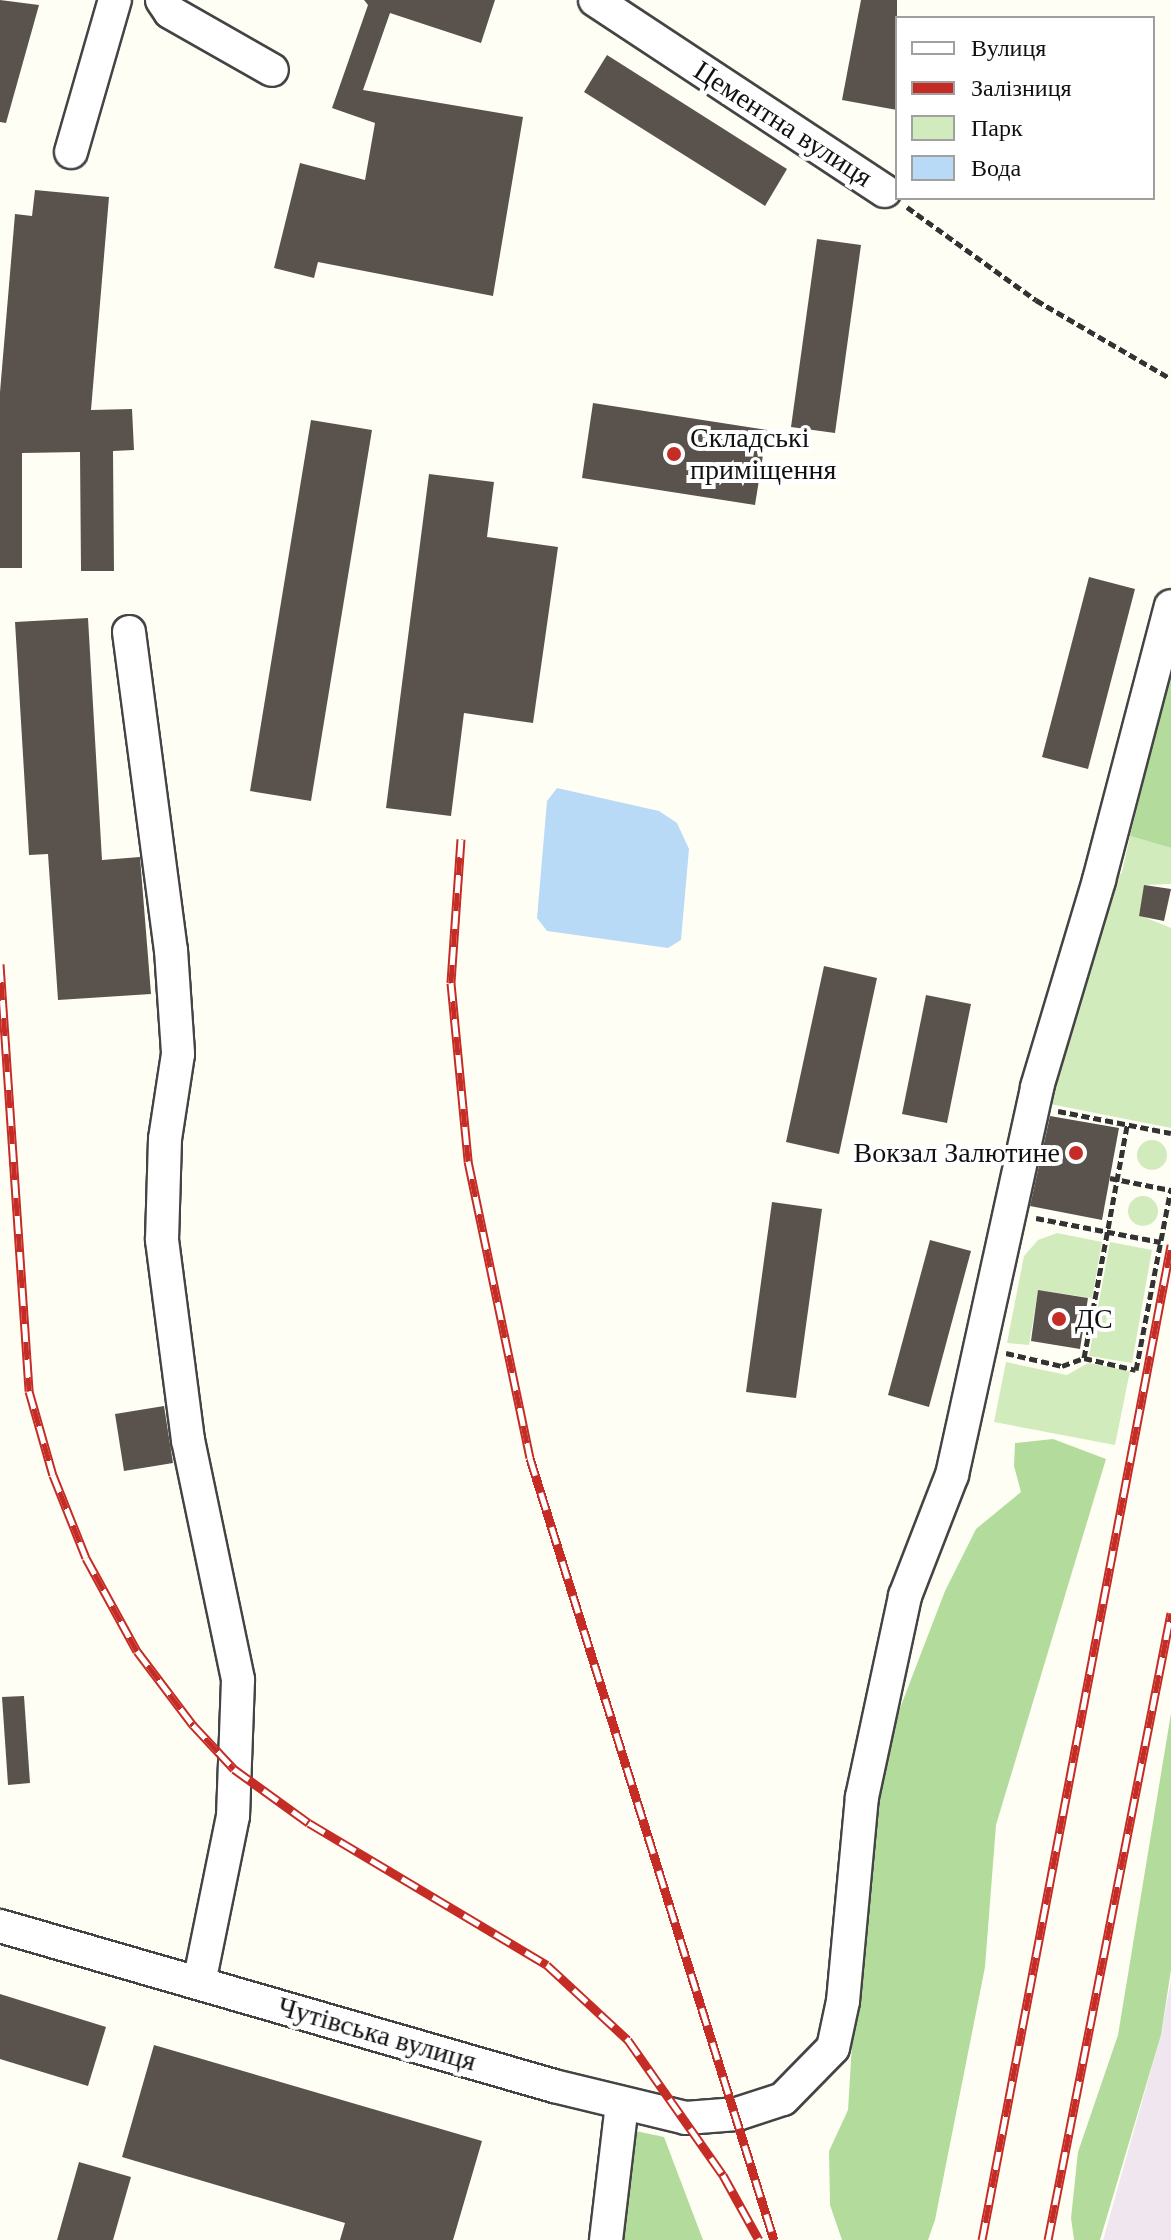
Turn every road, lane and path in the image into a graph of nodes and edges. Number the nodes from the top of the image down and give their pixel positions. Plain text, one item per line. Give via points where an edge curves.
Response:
1 (115, 0) edge
2 (162, 0) edge
3 (595, 0) edge
4 (272, 70) dead end
5 (71, 152) dead end
6 (885, 191) joint
7 (895, 198) edge
8 (897, 200) edge
9 (1171, 379) edge
10 (1171, 606) edge
11 (129, 632) dead end
12 (1033, 1105) junction
13 (1127, 1125) junction
14 (1171, 1133) edge
15 (1110, 1178) dead end
16 (1117, 1180) junction
17 (1171, 1190) edge
18 (1009, 1213) junction
19 (1108, 1232) junction
20 (1161, 1242) junction
21 (981, 1348) junction
22 (1084, 1358) junction
23 (0, 1926) edge
24 (199, 1983) junction
25 (622, 2104) junction
26 (606, 2240) edge

1 - 5 street
2 - 4 street via 170,12
3 - 6 street, Цементна вулиця
6 - 7 path, Цементна вулиця
8 - 9 path, Цементна вулиця via 1036,300
10 - 12 street, Чутівська вулиця
11 - 24 street via 171,950 178,1054 165,1139 162,1240 188,1440 238,1680 233,1816
12 - 13 path
12 - 18 street, Чутівська вулиця
13 - 14 path
13 - 16 path
15 - 16 path
16 - 17 path
16 - 19 path
17 - 20 path
18 - 19 path
18 - 21 street, Чутівська вулиця
19 - 20 path
19 - 22 path
20 - 22 path via 1136,1370
21 - 22 path via 1062,1366
21 - 25 street, Чутівська вулиця via 952,1475 905,1596 862,1797 843,2001 833,2048 783,2099 756,2110 686,2118
23 - 24 street, Чутівська вулиця
24 - 25 street, Чутівська вулиця
25 - 26 street

